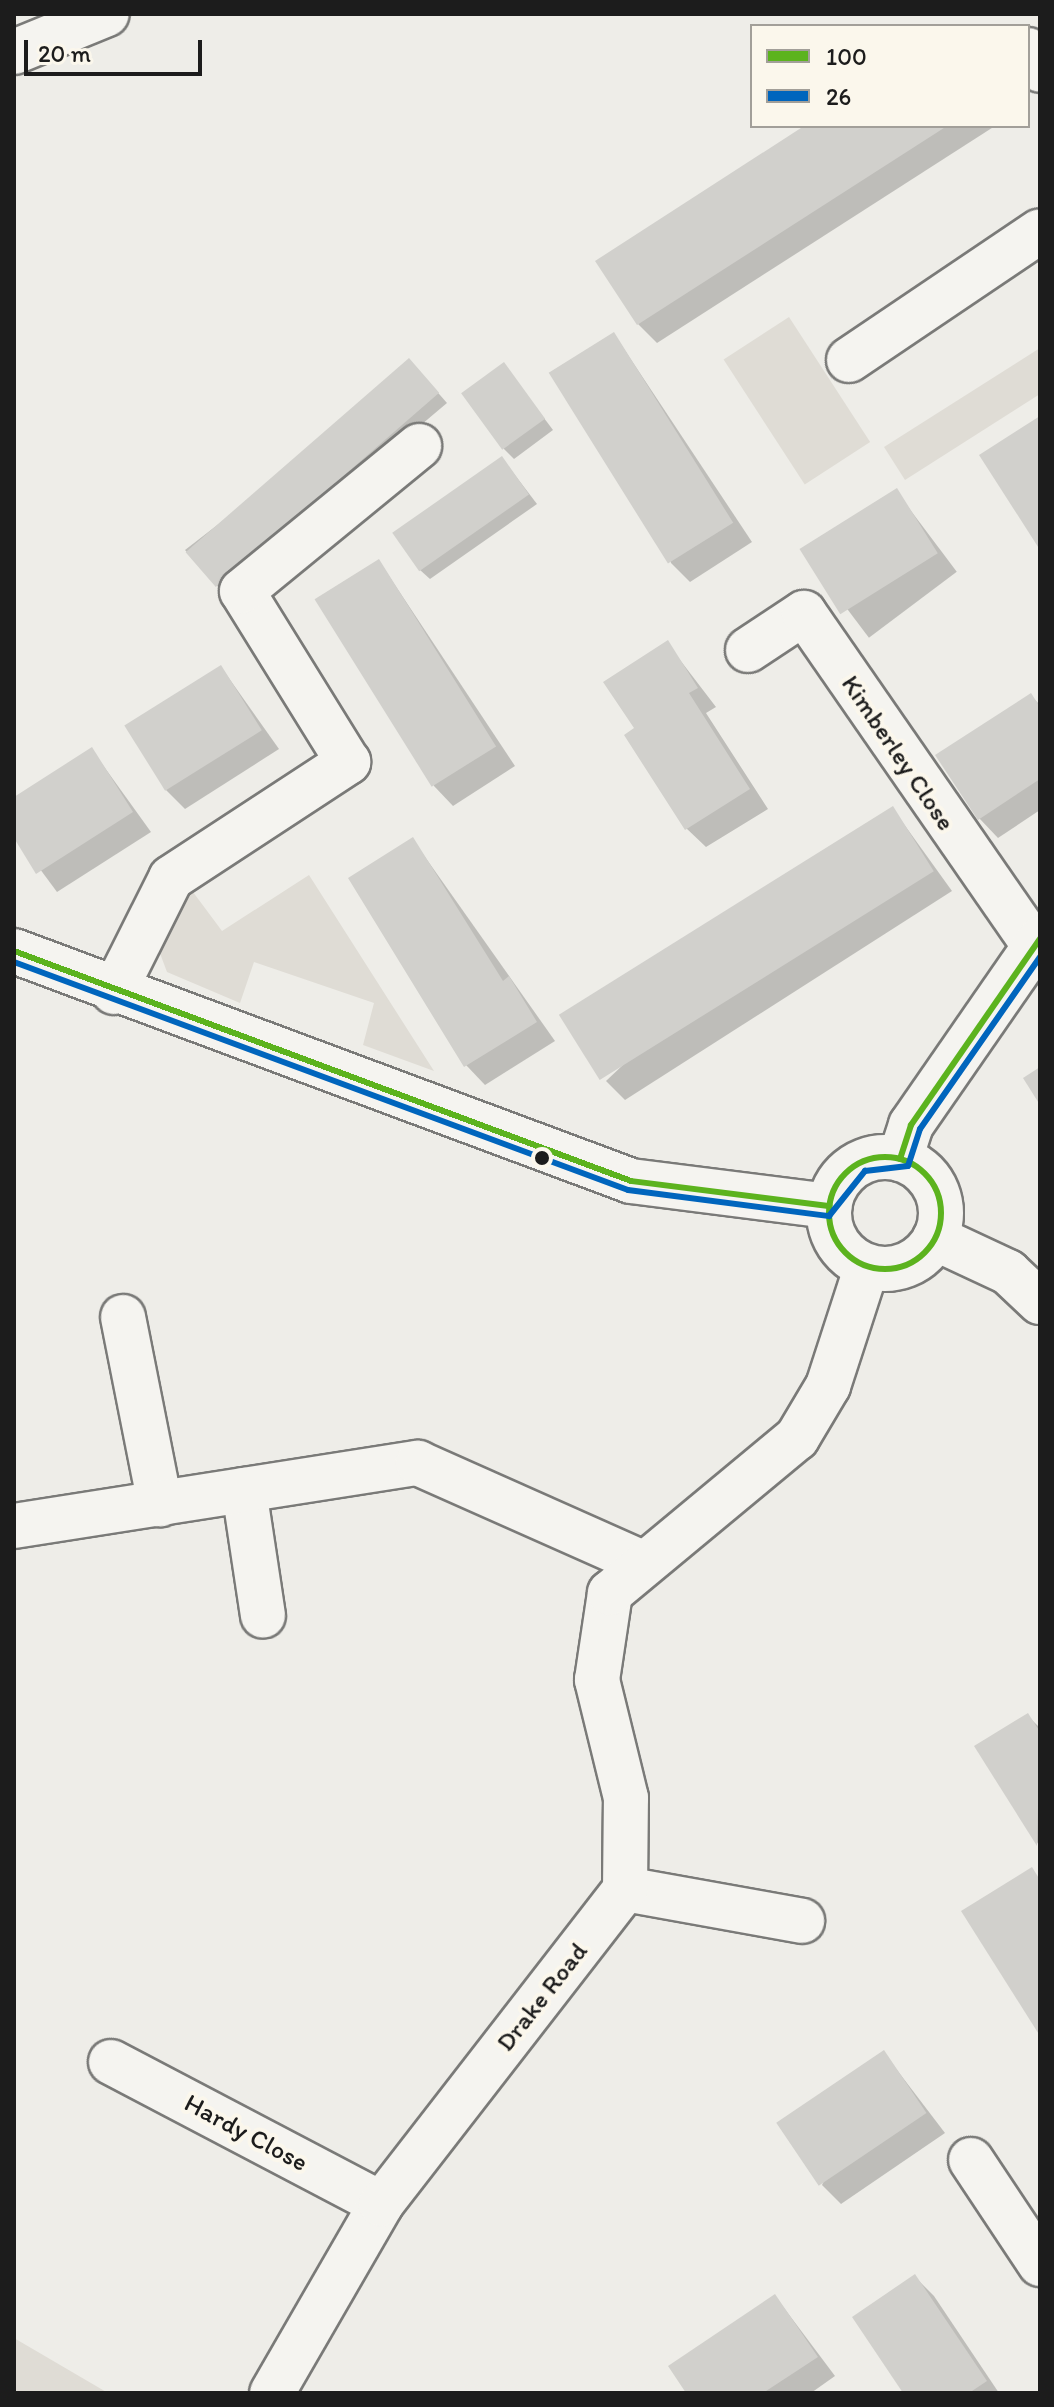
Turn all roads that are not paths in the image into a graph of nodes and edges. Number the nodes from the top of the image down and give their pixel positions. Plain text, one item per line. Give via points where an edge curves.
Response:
1 (107, 14) edge
2 (14, 52) edge
3 (1034, 248) edge
4 (849, 360) dead end
5 (419, 446) dead end
6 (748, 650) dead end
7 (1037, 942) edge
8 (14, 951) edge
9 (114, 992) junction
10 (900, 1159) junction
11 (829, 1206) junction
12 (935, 1238) junction
13 (867, 1266) junction
14 (1040, 1302) edge
15 (123, 1317) dead end
16 (244, 1490) junction
17 (160, 1504) junction
18 (14, 1526) edge
19 (643, 1563) junction
20 (263, 1616) dead end
21 (625, 1889) junction
22 (802, 1921) dead end
23 (111, 2062) dead end
24 (971, 2160) dead end
25 (381, 2204) junction
26 (1040, 2264) edge
27 (272, 2393) edge

1 - 2 street
3 - 4 street
5 - 9 street via 242,591 348,762 171,878
6 - 7 street, Kimberley Close via 804,613
7 - 10 street via 911,1125
8 - 9 street
9 - 11 street via 631,1181
10 - 11 street via 862,1161 846,1172
10 - 12 street via 936,1189
11 - 13 street via 837,1242
12 - 13 street via 906,1265
12 - 14 street via 1008,1272
13 - 19 street via 828,1386 797,1438
15 - 17 street
16 - 17 street
16 - 19 street via 418,1463
16 - 20 street
17 - 18 street
19 - 21 street via 610,1593 597,1680 626,1798
21 - 22 street
21 - 25 street, Drake Road
23 - 25 street, Hardy Close
24 - 26 street
25 - 27 street, Drake Road

